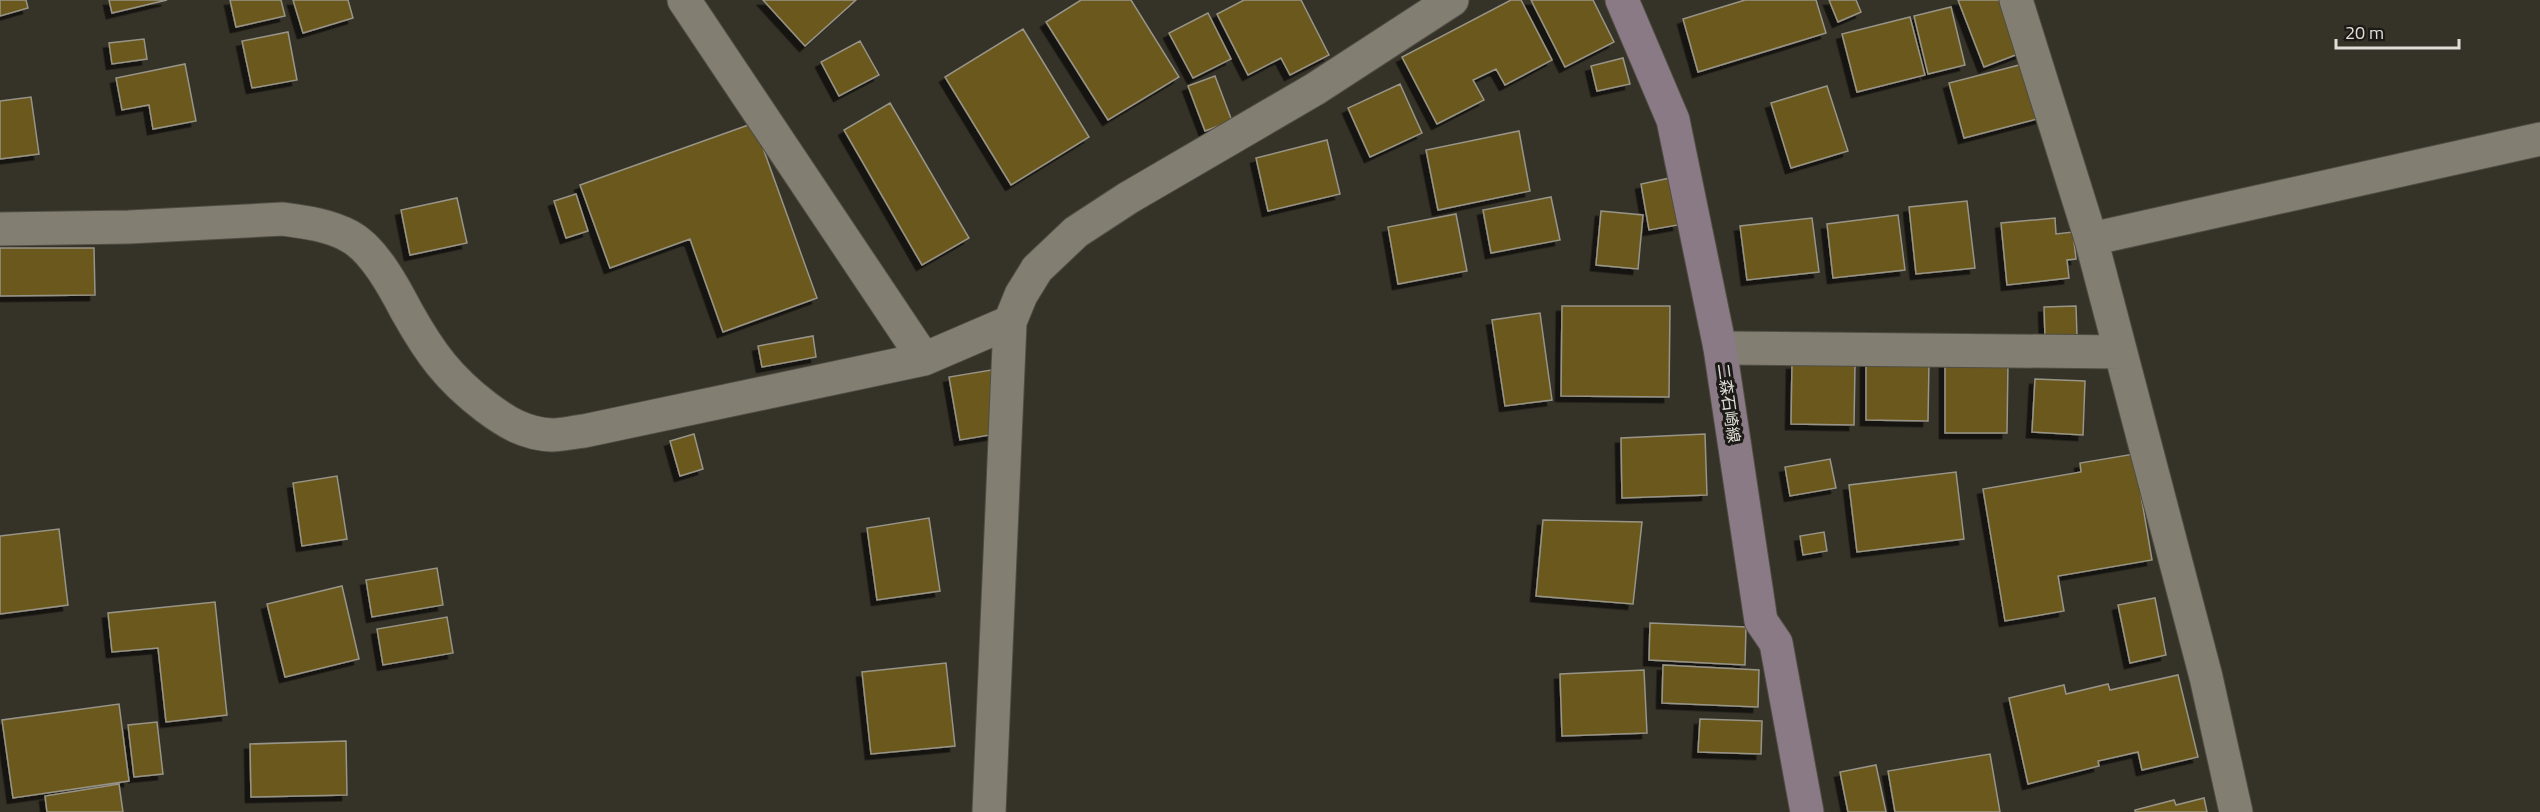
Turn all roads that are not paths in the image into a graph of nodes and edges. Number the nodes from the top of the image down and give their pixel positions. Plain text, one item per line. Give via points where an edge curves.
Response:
1 (684, 0) edge
2 (1452, 0) edge
3 (1622, 0) edge
4 (2016, 0) edge
5 (2540, 139) edge
6 (0, 229) edge
7 (2091, 240) junction
8 (1010, 322) junction
9 (1720, 348) junction
10 (2120, 352) junction
11 (924, 359) junction
12 (989, 812) edge
13 (1807, 812) edge
14 (2236, 812) edge

1 - 11 street
2 - 8 street via 1315,90 1076,232 1037,269
3 - 9 main road, 二森石崎線 via 1673,120
4 - 7 street
5 - 7 street
6 - 11 street via 283,219 308,222 350,236 372,257 394,287 420,337 464,390 510,425 553,435
7 - 10 street
8 - 11 street
8 - 12 street
9 - 10 street
9 - 13 main road, 二森石崎線 via 1761,621 1776,643
10 - 14 street via 2206,677

